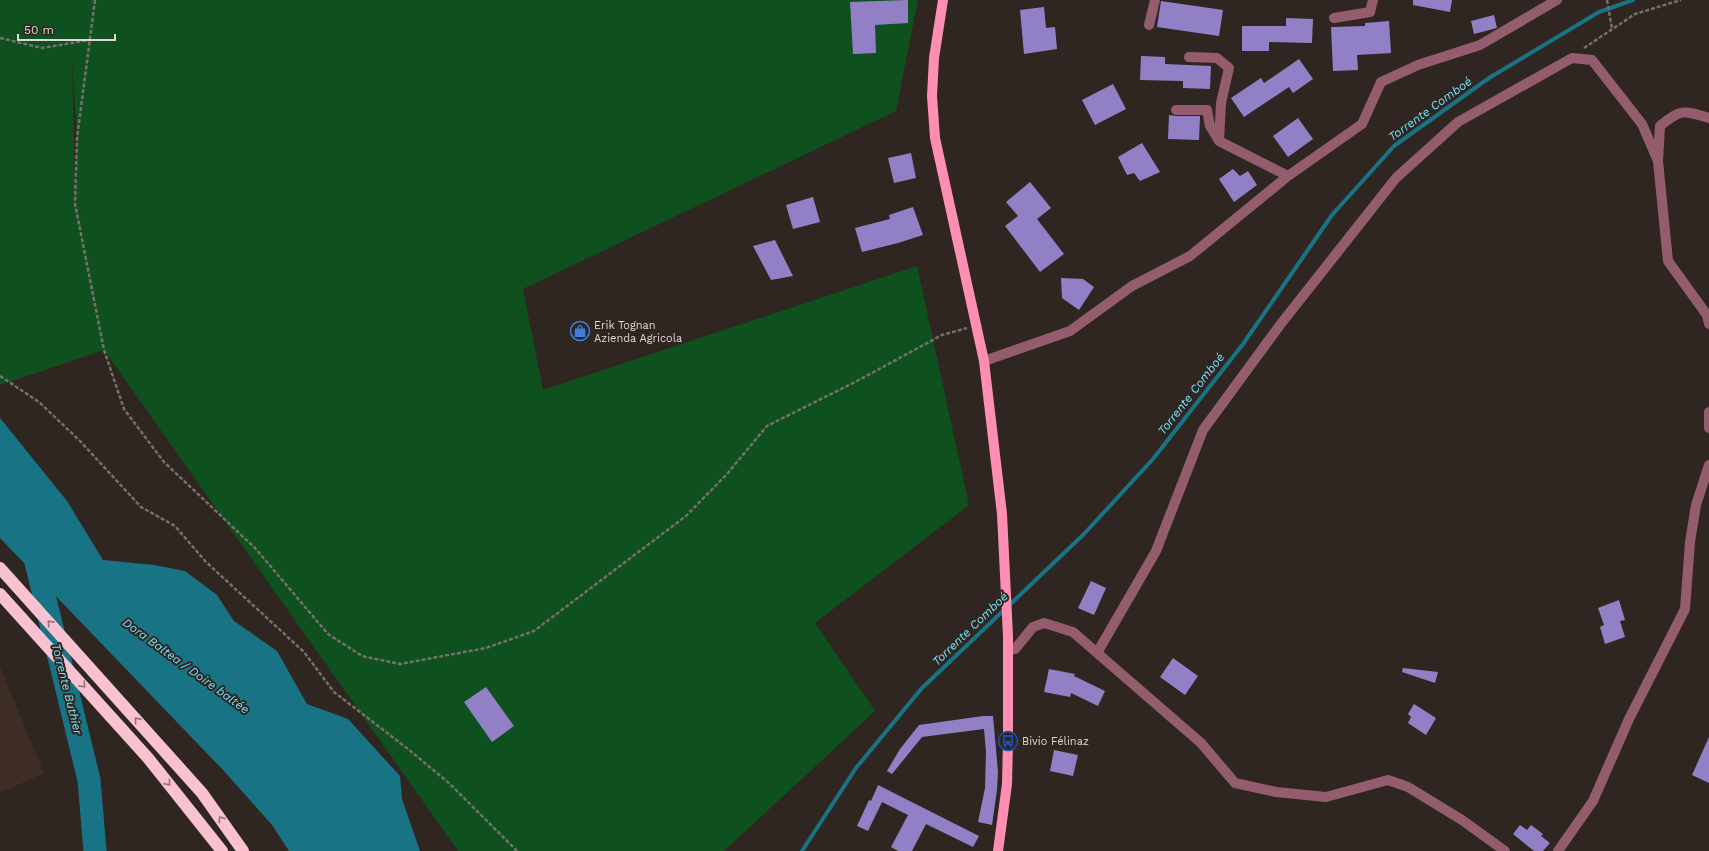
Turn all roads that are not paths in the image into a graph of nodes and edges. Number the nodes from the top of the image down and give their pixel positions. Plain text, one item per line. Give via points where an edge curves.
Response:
1 (943, 0) edge
2 (1155, 0) edge
3 (1373, 0) edge
4 (1557, 0) edge
5 (1334, 18) dead end
6 (1149, 25) dead end
7 (1189, 57) dead end
8 (1176, 110) dead end
9 (1709, 118) edge
10 (1219, 141) junction
11 (1658, 161) junction
12 (1288, 176) junction
13 (1709, 324) edge
14 (984, 361) junction
15 (1709, 412) edge
16 (1709, 428) edge
17 (1709, 465) edge
18 (0, 568) edge
19 (0, 594) edge
20 (1008, 650) junction
21 (1097, 653) junction
22 (222, 851) edge
23 (243, 851) edge
24 (998, 851) edge
25 (1505, 851) edge
26 (1558, 851) edge

1 - 14 main road via 934,58 932,96 936,138
2 - 6 street
3 - 5 street via 1370,12
4 - 12 street via 1480,45 1418,65 1381,82 1362,124
7 - 10 street via 1217,58 1229,68 1221,103
8 - 10 street via 1207,110 1210,126
9 - 11 street via 1691,112 1675,114 1660,126
10 - 12 street
11 - 13 street via 1668,261 1707,315
11 - 21 street via 1642,124 1592,60 1572,58 1458,122 1396,178 1280,325 1203,430 1156,551
12 - 14 street via 1190,256 1132,286 1070,331
14 - 20 main road via 1002,514
15 - 16 street
17 - 26 street via 1696,505 1684,608 1629,719 1593,801
23 -> 18 highway via 202,793
19 -> 22 highway via 148,758
20 - 21 street via 1015,648 1033,627 1044,624 1073,632
20 - 24 main road via 1007,784
21 - 25 street via 1201,743 1234,783 1276,792 1326,797 1388,780 1408,788 1462,820

